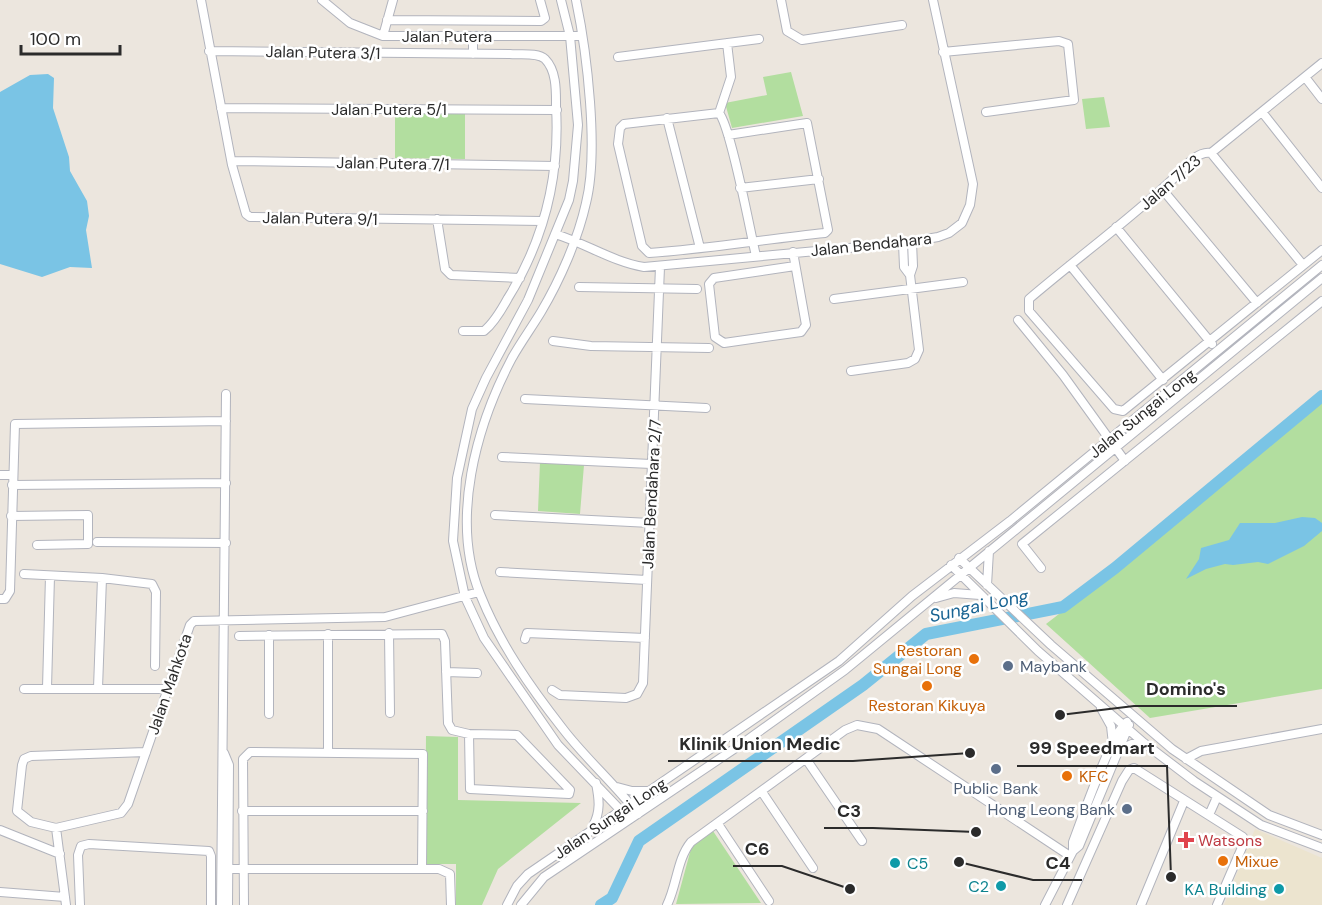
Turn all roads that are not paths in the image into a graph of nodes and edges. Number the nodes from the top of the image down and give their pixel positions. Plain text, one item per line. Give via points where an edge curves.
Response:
1 (201, 0) edge
2 (322, 0) edge
3 (393, 0) edge
4 (540, 0) edge
5 (561, 0) edge
6 (576, 0) edge
7 (781, 0) edge
8 (933, 0) edge
9 (387, 20) junction
10 (902, 25) dead end
11 (383, 36) junction
12 (570, 36) junction
13 (582, 36) junction
14 (473, 37) junction
15 (759, 39) dead end
16 (727, 43) junction
17 (209, 51) junction
18 (473, 54) junction
19 (943, 54) junction
20 (618, 57) dead end
21 (1322, 63) edge
22 (1305, 77) junction
23 (1322, 99) edge
24 (220, 108) junction
25 (556, 110) junction
26 (719, 112) junction
27 (986, 112) dead end
28 (1262, 112) junction
29 (667, 118) junction
30 (728, 135) junction
31 (1211, 153) junction
32 (232, 162) junction
33 (555, 166) junction
34 (819, 178) junction
35 (740, 188) junction
36 (1322, 188) edge
37 (1162, 189) junction
38 (437, 219) junction
39 (542, 221) junction
40 (1116, 227) junction
41 (555, 234) junction
42 (574, 240) junction
43 (753, 241) junction
44 (908, 242) junction
45 (700, 248) junction
46 (1322, 249) edge
47 (793, 252) junction
48 (756, 256) junction
49 (1070, 265) junction
50 (1303, 265) junction
51 (1322, 265) edge
52 (795, 266) junction
53 (662, 267) junction
54 (520, 278) junction
55 (1322, 278) edge
56 (963, 282) dead end
57 (579, 287) dead end
58 (697, 289) dead end
59 (911, 289) junction
60 (661, 290) junction
61 (834, 299) dead end
62 (1322, 301) edge
63 (1257, 303) junction
64 (1018, 320) dead end
65 (463, 331) dead end
66 (552, 341) dead end
67 (1210, 342) junction
68 (658, 347) junction
69 (709, 348) dead end
70 (1217, 351) junction
71 (851, 371) dead end
72 (1163, 380) junction
73 (226, 394) dead end
74 (525, 399) dead end
75 (655, 405) junction
76 (706, 408) dead end
77 (226, 422) junction
78 (1109, 439) junction
79 (1116, 449) junction
80 (502, 457) dead end
81 (1125, 461) junction
82 (651, 464) junction
83 (0, 475) edge
84 (12, 475) junction
85 (226, 483) junction
86 (12, 484) junction
87 (495, 515) dead end
88 (11, 516) junction
89 (650, 523) junction
90 (0, 536) edge
91 (11, 537) junction
92 (97, 542) dead end
93 (226, 543) junction
94 (37, 545) dead end
95 (989, 551) junction
96 (959, 558) junction
97 (951, 565) junction
98 (968, 568) junction
99 (1041, 568) dead end
100 (500, 572) dead end
101 (24, 574) dead end
102 (960, 575) junction
103 (50, 576) junction
104 (102, 578) junction
105 (647, 580) junction
106 (987, 585) junction
107 (479, 592) junction
108 (981, 595) junction
109 (465, 597) junction
110 (0, 598) edge
111 (930, 600) junction
112 (225, 619) junction
113 (328, 619) junction
114 (389, 633) junction
115 (329, 634) junction
116 (269, 635) junction
117 (239, 636) dead end
118 (645, 638) junction
119 (525, 639) dead end
120 (839, 662) junction
121 (155, 666) dead end
122 (845, 670) junction
123 (446, 672) junction
124 (477, 673) dead end
125 (24, 688) dead end
126 (47, 688) junction
127 (98, 688) junction
128 (166, 689) junction
129 (552, 690) dead end
130 (1097, 702) junction
131 (390, 713) dead end
132 (269, 714) dead end
133 (1129, 722) junction
134 (1322, 729) edge
135 (469, 734) junction
136 (1144, 743) junction
137 (1112, 746) junction
138 (1120, 750) junction
139 (146, 752) junction
140 (328, 752) junction
141 (806, 759) junction
142 (1186, 759) junction
143 (596, 782) junction
144 (617, 787) junction
145 (650, 791) junction
146 (762, 792) junction
147 (1217, 797) junction
148 (1185, 801) junction
149 (630, 803) junction
150 (621, 810) junction
151 (242, 811) junction
152 (423, 812) junction
153 (638, 814) junction
154 (1209, 815) junction
155 (629, 819) junction
156 (718, 824) junction
157 (56, 828) junction
158 (592, 828) junction
159 (0, 830) edge
160 (1322, 836) edge
161 (862, 841) dead end
162 (1322, 848) edge
163 (1071, 853) junction
164 (60, 854) junction
165 (813, 868) dead end
166 (225, 869) junction
167 (244, 869) junction
168 (422, 869) junction
169 (0, 892) edge
170 (66, 901) edge
171 (769, 901) dead end
172 (80, 905) edge
173 (211, 905) edge
174 (221, 905) edge
175 (228, 905) edge
176 (244, 905) edge
177 (451, 905) edge
178 (507, 905) edge
179 (521, 905) edge
180 (667, 905) edge
181 (1045, 905) edge
182 (1067, 905) edge
183 (1141, 905) edge
184 (1217, 905) edge

1 - 17 street, Jalan Putera 9/1
2 - 11 street, Jalan Putera via 350,23
3 - 9 street
4 - 9 street via 545,18 542,21
5 - 12 street
6 - 13 street
7 - 10 street via 787,31 802,40
8 - 19 street, Jalan Bendahara
9 - 11 street
11 - 14 street, Jalan Putera
12 - 13 street, Jalan Putera
12 - 14 street, Jalan Putera
12 - 41 street via 578,125 573,181
13 - 42 street via 591,171 586,205
14 - 18 street
15 - 16 street
16 - 20 street
16 - 26 street via 731,77
17 - 18 street, Jalan Putera 3/1
17 - 24 street, Jalan Putera 9/1
18 - 25 street, Jalan Putera 3/1 via 542,56 555,82
19 - 27 street via 1059,41 1068,44 1074,100
19 - 44 street, Jalan Bendahara via 973,184 972,194 966,214 956,228 939,237
21 - 22 street, Jalan 7/23
22 - 23 street
22 - 28 street, Jalan 7/23
24 - 25 street, Jalan Putera 5/1
24 - 32 street, Jalan Putera 9/1
25 - 33 street, Jalan Putera 3/1
26 - 29 street
26 - 30 street
28 - 31 street, Jalan 7/23
28 - 36 street
29 - 45 street
29 - 45 street via 624,124 620,128 618,144 642,246 649,253
30 - 34 street via 803,122 809,126
30 - 35 street
31 - 37 street, Jalan 7/23 via 1196,157
31 - 50 street
32 - 33 street, Jalan Putera 7/1
32 - 38 street, Jalan Putera 9/1 via 244,211 250,217
33 - 39 street, Jalan Putera 3/1
34 - 35 street
34 - 43 street via 828,230
35 - 43 street
37 - 40 street, Jalan 7/23
37 - 63 street
38 - 39 street, Jalan Putera 9/1
38 - 54 street via 446,268 451,275
39 - 54 street, Jalan Putera 3/1
40 - 49 street, Jalan 7/23
40 - 67 street
41 - 42 street, Jalan Bendahara
41 - 109 street via 528,300 486,378 467,429 457,478 453,541
42 - 53 street, Jalan Bendahara via 632,265
42 - 107 street via 543,309 512,358 482,436 467,510 470,558
43 - 45 street
43 - 48 street
44 - 47 street, Jalan Bendahara
44 - 59 street via 904,267 910,275
46 - 50 street
47 - 48 street, Jalan Bendahara
47 - 52 street
48 - 53 street, Jalan Bendahara
49 - 72 street
49 - 72 street, Jalan 7/23 via 1029,299 1029,311 1114,410 1123,411
50 - 63 street
51 - 70 street, Jalan Sungai Long
52 - 52 street via 806,325 801,332 724,343 715,338 709,284 714,278
53 - 60 street, Jalan Bendahara 2/7
54 - 65 street, Jalan Putera 3/1 via 487,328 480,332
55 - 79 street, Jalan Sungai Long
56 - 59 street
57 - 60 street
58 - 60 street
59 - 61 street
59 - 71 street via 919,350 915,359
60 - 68 street, Jalan Bendahara 2/7
62 - 81 street
63 - 67 street
64 - 78 street
66 - 68 street
67 - 70 street
67 - 72 street
68 - 69 street
68 - 75 street, Jalan Bendahara 2/7
70 - 78 street, Jalan Sungai Long
73 - 77 street
74 - 75 street
75 - 76 street
75 - 82 street, Jalan Bendahara 2/7
77 - 84 street via 15,424
77 - 85 street
78 - 79 street
78 - 96 street, Jalan Sungai Long
79 - 81 street
79 - 95 street, Jalan Sungai Long
80 - 82 street
81 - 99 street via 1022,544
82 - 89 street, Jalan Bendahara 2/7
83 - 84 street
84 - 86 street
85 - 86 street
85 - 93 street
86 - 88 street
87 - 89 street
88 - 91 street
88 - 94 street via 88,514 88,544
89 - 105 street, Jalan Bendahara 2/7
90 - 91 street
91 - 110 street via 8,595
92 - 93 street
93 - 112 street
95 - 98 street, Jalan Sungai Long
95 - 106 street
96 - 97 street, Jalan Sungai Long
96 - 98 street
97 - 102 street
97 - 120 street, Jalan Sungai Long
98 - 102 street, Jalan Sungai Long
98 - 106 street
100 - 105 street
101 - 103 street
102 - 108 street
102 - 111 street, Jalan Sungai Long
103 - 104 street
103 - 126 street
104 - 121 street via 152,584 156,592
104 - 127 street
105 - 118 street, Jalan Bendahara 2/7
106 - 133 street
107 - 109 street, Jalan Mahkota
107 - 144 street via 515,665 543,704
108 - 111 street via 954,593
108 - 130 street
109 - 113 street, Jalan Mahkota via 385,617
109 - 143 street via 484,638 512,682 558,745
111 - 122 street, Jalan Sungai Long
112 - 113 street, Jalan Mahkota
112 - 128 street, Jalan Mahkota via 200,619 190,625
112 - 166 street
113 - 115 street
114 - 115 street
114 - 123 street via 442,634
114 - 131 street
115 - 116 street
115 - 140 street
116 - 117 street
116 - 132 street
118 - 119 street via 527,633
118 - 129 street, Jalan Bendahara 2/7 via 643,683 637,694 626,698 560,695
120 - 122 street
120 - 145 street, Jalan Sungai Long
122 - 153 street, Jalan Sungai Long
123 - 124 street
123 - 135 street via 448,723 457,732
125 - 126 street
126 - 127 street
127 - 128 street
128 - 139 street, Jalan Mahkota
130 - 133 street
130 - 137 street via 1111,726
133 - 136 street
133 - 137 street
133 - 138 street
133 - 142 street
134 - 142 street via 1195,753
135 - 135 street via 470,789 567,795 570,790 517,735
136 - 138 street
136 - 147 street
137 - 163 street via 1072,842
138 - 163 street via 1079,846
139 - 157 street, Jalan Mahkota via 128,804 121,813
139 - 157 street, Jalan Mahkota via 24,759 16,811 31,822
140 - 151 street via 246,755
140 - 152 street via 420,752 424,758
141 - 146 street
141 - 161 street
141 - 163 street via 857,725 878,729
142 - 160 street via 1269,815
143 - 150 street
143 - 158 street via 599,815
144 - 145 street
144 - 149 street
145 - 149 street, Jalan Sungai Long
146 - 156 street
146 - 165 street
147 - 154 street
147 - 162 street via 1261,825
148 - 154 street
148 - 182 street via 1136,768 1128,770
148 - 183 street
149 - 150 street, Jalan Sungai Long
149 - 153 street
150 - 155 street
150 - 158 street, Jalan Sungai Long
151 - 152 street
151 - 167 street
152 - 168 street
153 - 155 street, Jalan Sungai Long
154 - 184 street via 1241,835 1243,844
155 - 179 street, Jalan Sungai Long via 544,876
156 - 171 street
156 - 180 street via 685,850
157 - 164 street
158 - 178 street, Jalan Sungai Long via 528,874
159 - 164 street
163 - 181 street
164 - 170 street
166 - 167 street
166 - 174 street
166 - 175 street
167 - 168 street
167 - 176 street
168 - 177 street via 450,874
169 - 170 street
172 - 173 street via 78,855 81,846 89,844 209,851

